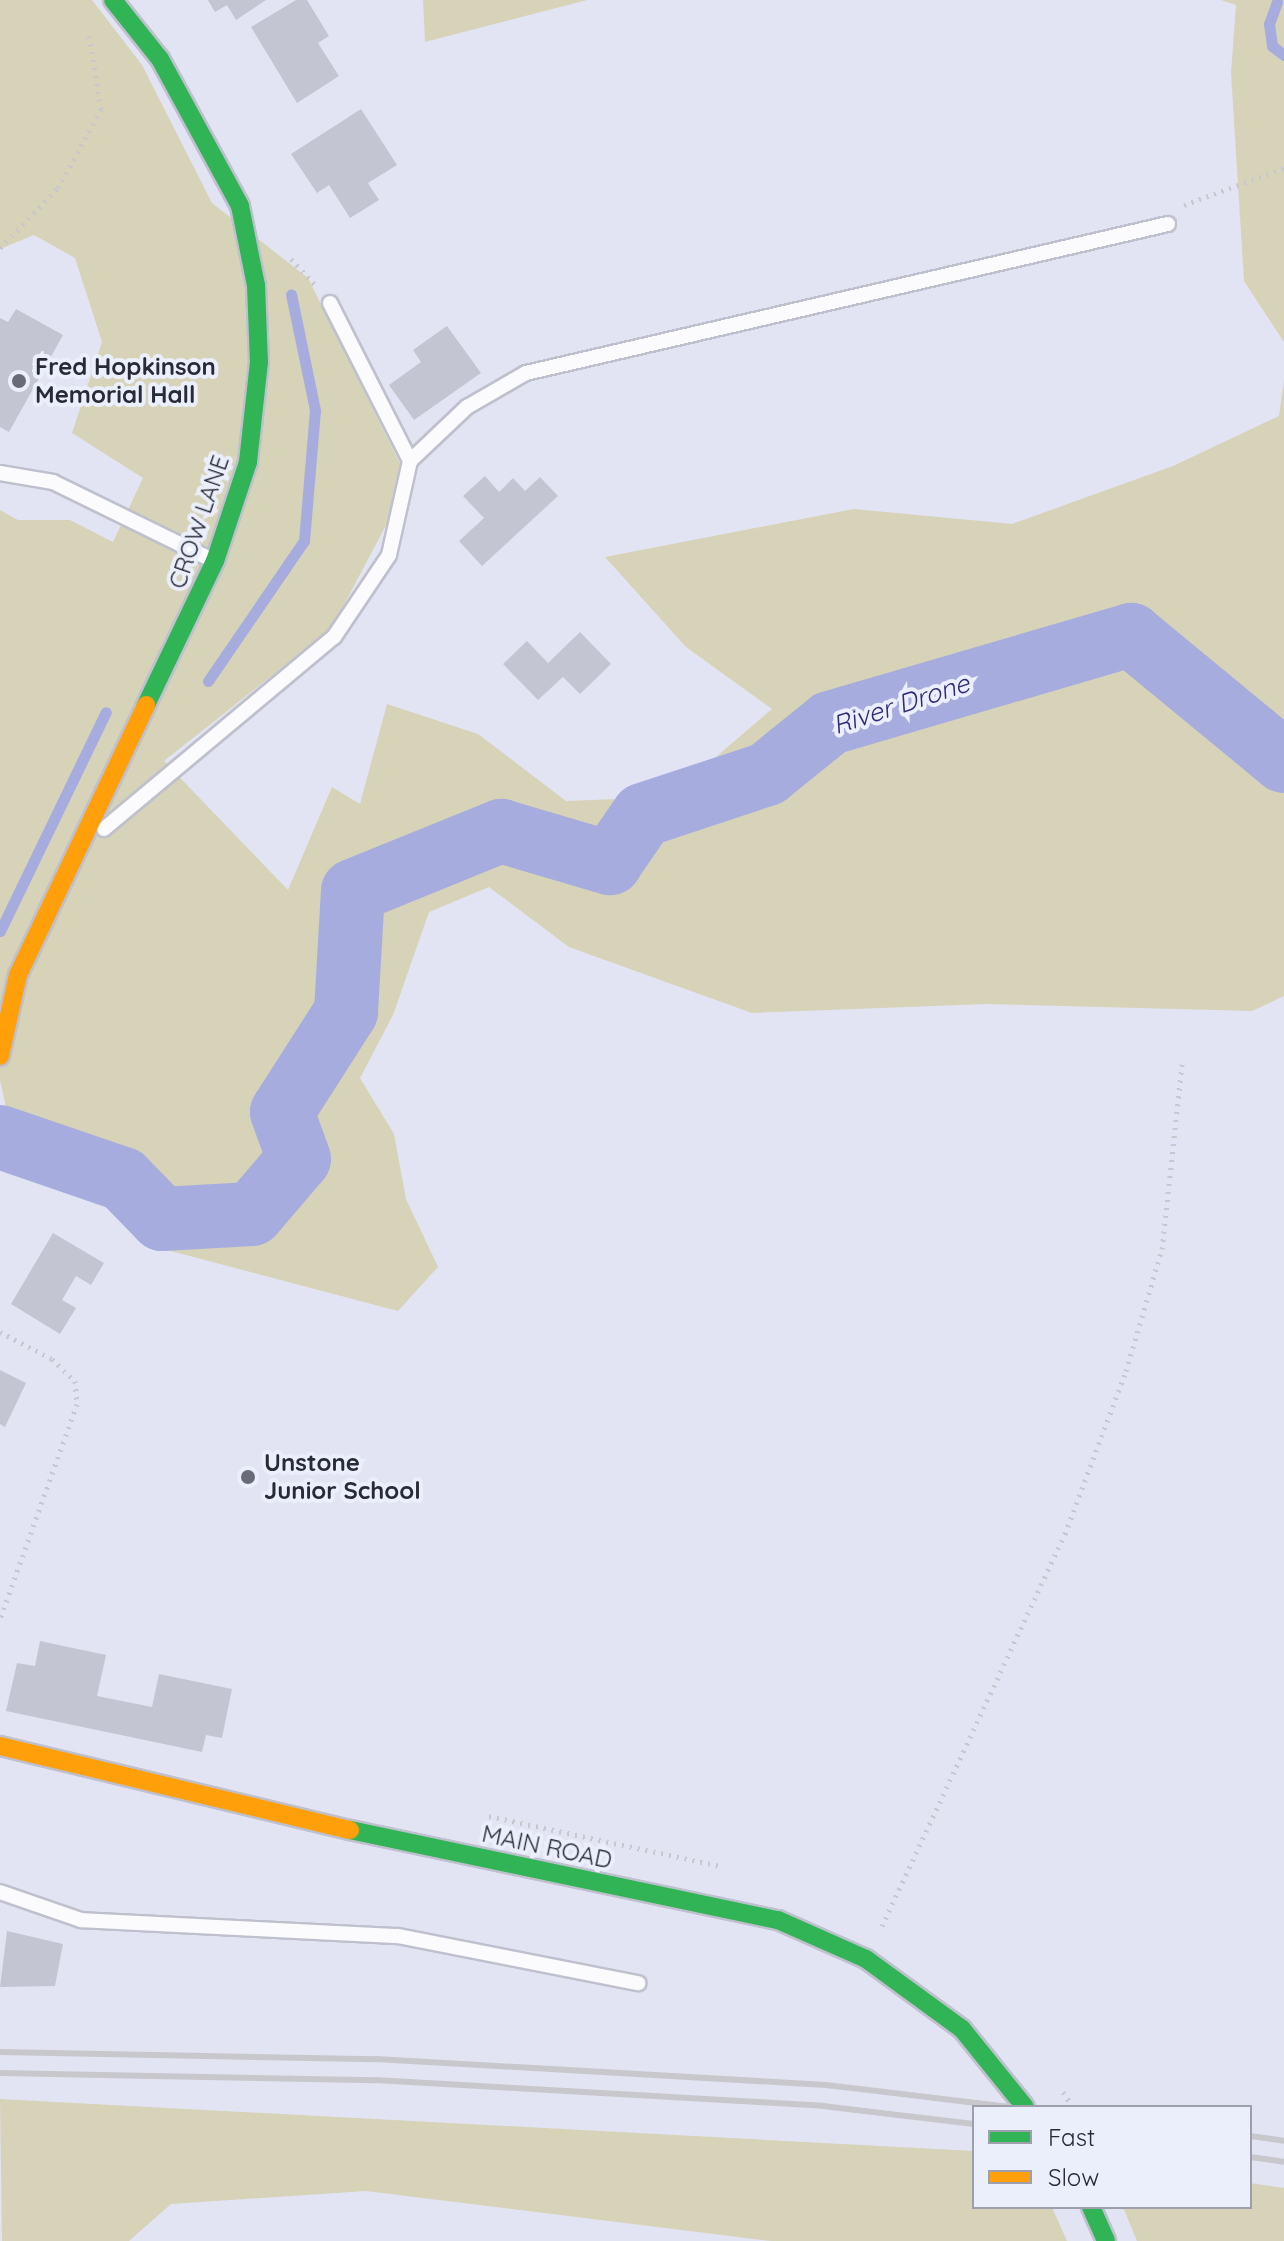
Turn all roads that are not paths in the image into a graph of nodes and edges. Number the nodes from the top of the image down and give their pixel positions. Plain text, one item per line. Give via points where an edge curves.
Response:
1 (113, 0) edge
2 (1168, 224) road end
3 (330, 303) dead end
4 (410, 461) junction
5 (0, 473) edge
6 (215, 561) junction
7 (80, 850) junction
8 (0, 1056) edge
9 (0, 1746) edge
10 (0, 1892) edge
11 (638, 1983) dead end
12 (1024, 2105) edge
13 (1092, 2209) edge
14 (1106, 2241) edge

1 - 6 main road, CROW LANE via 160,59 240,206 256,285 259,362 248,462
2 - 4 lane via 526,373 467,407
3 - 4 lane
4 - 7 lane via 389,555 334,637
5 - 6 lane via 53,482
6 - 7 main road, CROW LANE
7 - 8 main road, CROW LANE via 18,975
9 - 12 main road, MAIN ROAD via 186,1795 778,1920 866,1959 962,2029
10 - 11 lane via 81,1920 398,1936
13 - 14 main road

